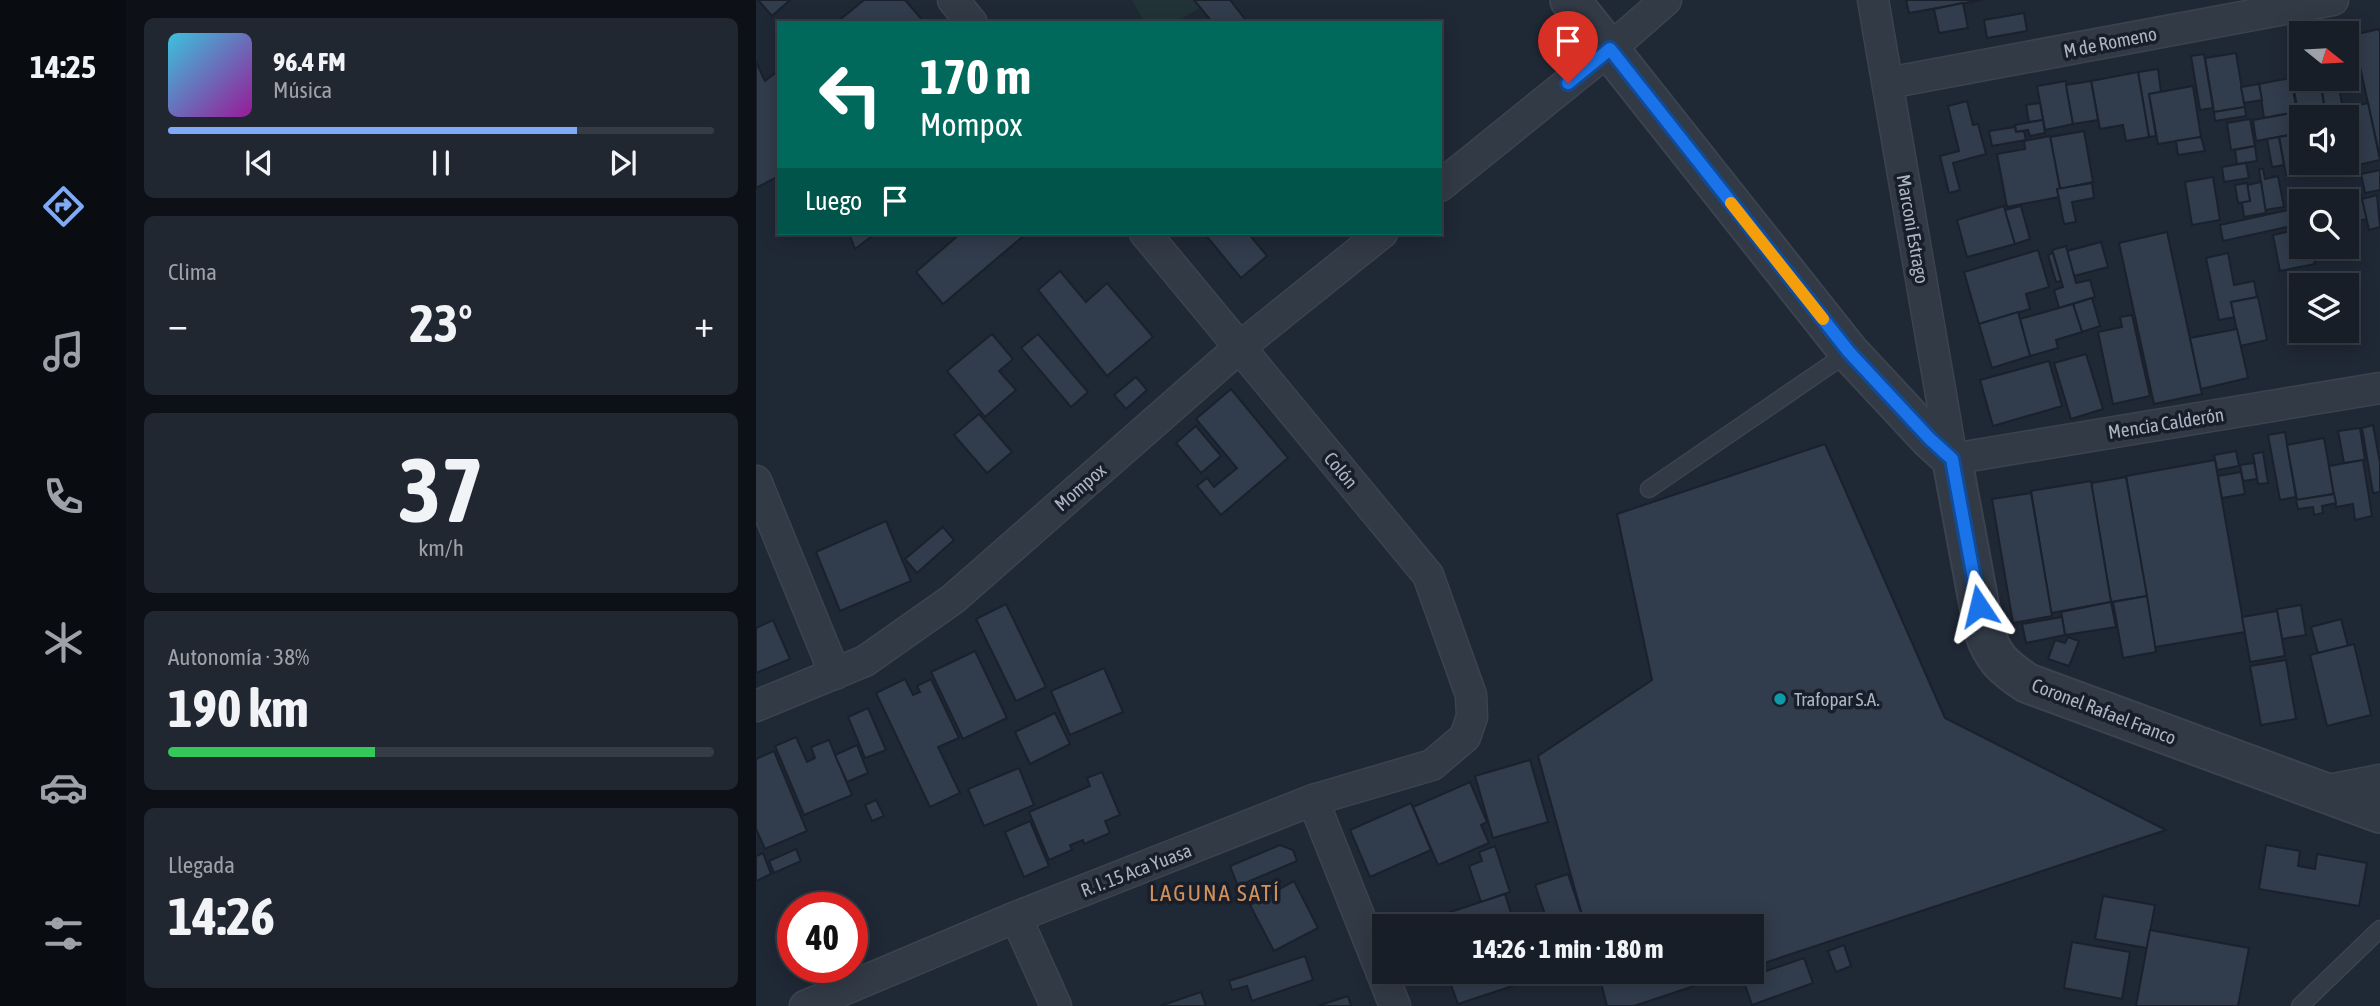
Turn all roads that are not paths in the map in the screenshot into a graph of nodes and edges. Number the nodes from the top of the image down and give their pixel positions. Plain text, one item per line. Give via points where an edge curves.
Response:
1 (953, 0) edge
2 (1570, 0) edge
3 (1666, 0) edge
4 (1873, 0) edge
5 (2333, 0) edge
6 (970, 21) edge
7 (1610, 49) junction
8 (1888, 83) junction
9 (1442, 184) edge
10 (1147, 235) edge
11 (1380, 235) edge
12 (1240, 347) junction
13 (1849, 352) junction
14 (2380, 388) edge
15 (1952, 459) junction
16 (756, 481) edge
17 (1649, 489) dead end
18 (835, 674) junction
19 (756, 706) edge
20 (1465, 737) joint
21 (2380, 780) edge
22 (2318, 792) junction
23 (1313, 800) junction
24 (2380, 813) edge
25 (1016, 917) junction
26 (2380, 929) edge
27 (805, 1006) edge
28 (1056, 1006) edge
29 (1395, 1006) edge
30 (2300, 1006) edge

1 - 6 street
2 - 7 street
3 - 7 street
4 - 8 street, Marconi Estrago
5 - 8 street, M de Romeno
7 - 9 street
7 - 13 street
8 - 15 street, Marconi Estrago
10 - 12 street, Colón
11 - 12 street, Mompox
12 - 18 street, Mompox via 953,599 865,662
12 - 20 street, Colón via 1428,575 1471,695 1472,717
13 - 15 street
13 - 17 lane
14 - 15 street, Mencia Calderón
15 - 22 street, Coronel Rafael Franco via 1984,631 1990,651 2006,669 2027,683
16 - 18 street
18 - 19 street, Mompox
20 - 23 street, R. I. 15 Aca Yuasa via 1432,765
21 - 22 street
22 - 24 street, Coronel Rafael Franco
23 - 25 street, R. I. 15 Aca Yuasa
23 - 29 street
25 - 27 street, R. I. 15 Aca Yuasa
25 - 28 street
26 - 30 lane

